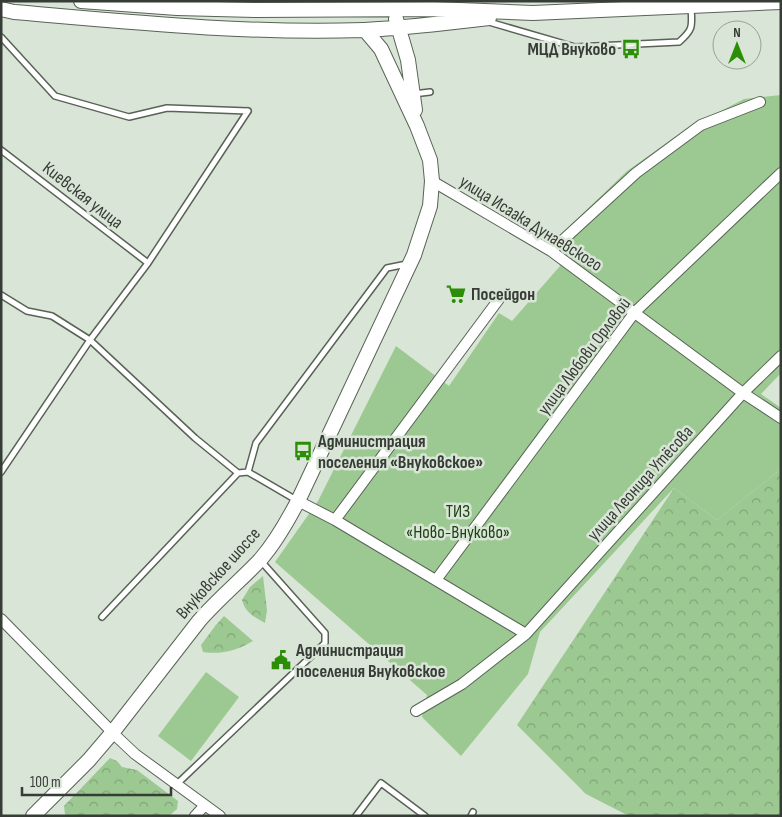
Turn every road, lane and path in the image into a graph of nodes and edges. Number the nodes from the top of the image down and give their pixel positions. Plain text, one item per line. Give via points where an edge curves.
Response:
1 (81, 1) edge
2 (99, 2) edge
3 (781, 2) edge
4 (127, 3) edge
5 (255, 5) edge
6 (407, 5) edge
7 (691, 6) junction
8 (392, 9) junction
9 (6, 11) edge
10 (534, 13) junction
11 (480, 19) junction
12 (399, 26) junction
13 (385, 28) junction
14 (364, 30) junction
15 (1, 37) edge
16 (381, 49) junction
17 (430, 92) dead end
18 (412, 94) junction
19 (760, 102) dead end
20 (417, 126) junction
21 (1, 150) edge
22 (781, 173) edge
23 (432, 181) junction
24 (551, 251) junction
25 (148, 263) junction
26 (411, 263) junction
27 (1, 295) edge
28 (499, 299) dead end
29 (634, 312) junction
30 (90, 340) junction
31 (781, 356) edge
32 (743, 393) junction
33 (781, 418) edge
34 (1, 472) edge
35 (248, 472) junction
36 (238, 473) junction
37 (298, 501) junction
38 (335, 520) junction
39 (259, 560) junction
40 (436, 580) junction
41 (102, 617) dead end
42 (1, 619) edge
43 (526, 634) junction
44 (416, 711) dead end
45 (112, 733) junction
46 (177, 784) junction
47 (205, 805) junction
48 (33, 816) edge
49 (195, 816) edge
50 (220, 816) edge
51 (356, 816) edge
52 (425, 816) edge

1 - 2 main road
2 - 4 main road
3 - 7 main road
4 - 5 main road via 177,8
5 - 8 main road
6 - 8 main road
6 - 10 main road
7 - 10 main road
7 - 11 lane via 690,33 679,42 575,47
8 - 12 main road, Внуковское шоссе
8 - 13 main road
9 - 14 main road via 143,24 263,30
10 - 11 main road
11 - 12 main road
12 - 13 main road
12 - 18 main road, Внуковское шоссе
13 - 14 main road
13 - 16 main road
14 - 16 main road, Внуковское шоссе
15 - 25 lane via 55,96 130,118 167,108 248,111
16 - 20 main road, Внуковское шоссе
17 - 18 lane
18 - 20 main road, Внуковское шоссе
19 - 24 street via 694,130 636,173
20 - 23 main road, Внуковское шоссе via 430,160
21 - 25 lane, Киевская улица
22 - 29 street, улица Любови Орловой
23 - 24 street, улица Исаака Дунаевского
23 - 26 main road, Внуковское шоссе via 428,215
24 - 29 street, улица Исаака Дунаевского
25 - 30 lane
26 - 35 lane via 388,268 256,443
26 - 37 main road, Внуковское шоссе
27 - 30 lane via 27,311 52,316
28 - 38 street
29 - 32 street, улица Исаака Дунаевского
29 - 40 street, улица Любови Орловой
30 - 34 lane
30 - 36 lane via 195,438
31 - 32 street, улица Леонида Утёсова
32 - 33 street, улица Исаака Дунаевского
32 - 43 street, улица Леонида Утёсова
35 - 36 lane
35 - 37 lane
36 - 41 lane
37 - 38 street
37 - 39 main road, Внуковское шоссе
38 - 40 street
39 - 45 main road, Внуковское шоссе via 199,620
39 - 46 lane via 325,633 324,643
40 - 43 street
42 - 45 street
43 - 44 street, улица Леонида Утёсова via 462,684
45 - 46 street
45 - 48 main road, Внуковское шоссе
46 - 47 street
47 - 49 street
47 - 50 street
51 - 52 lane via 381,783

